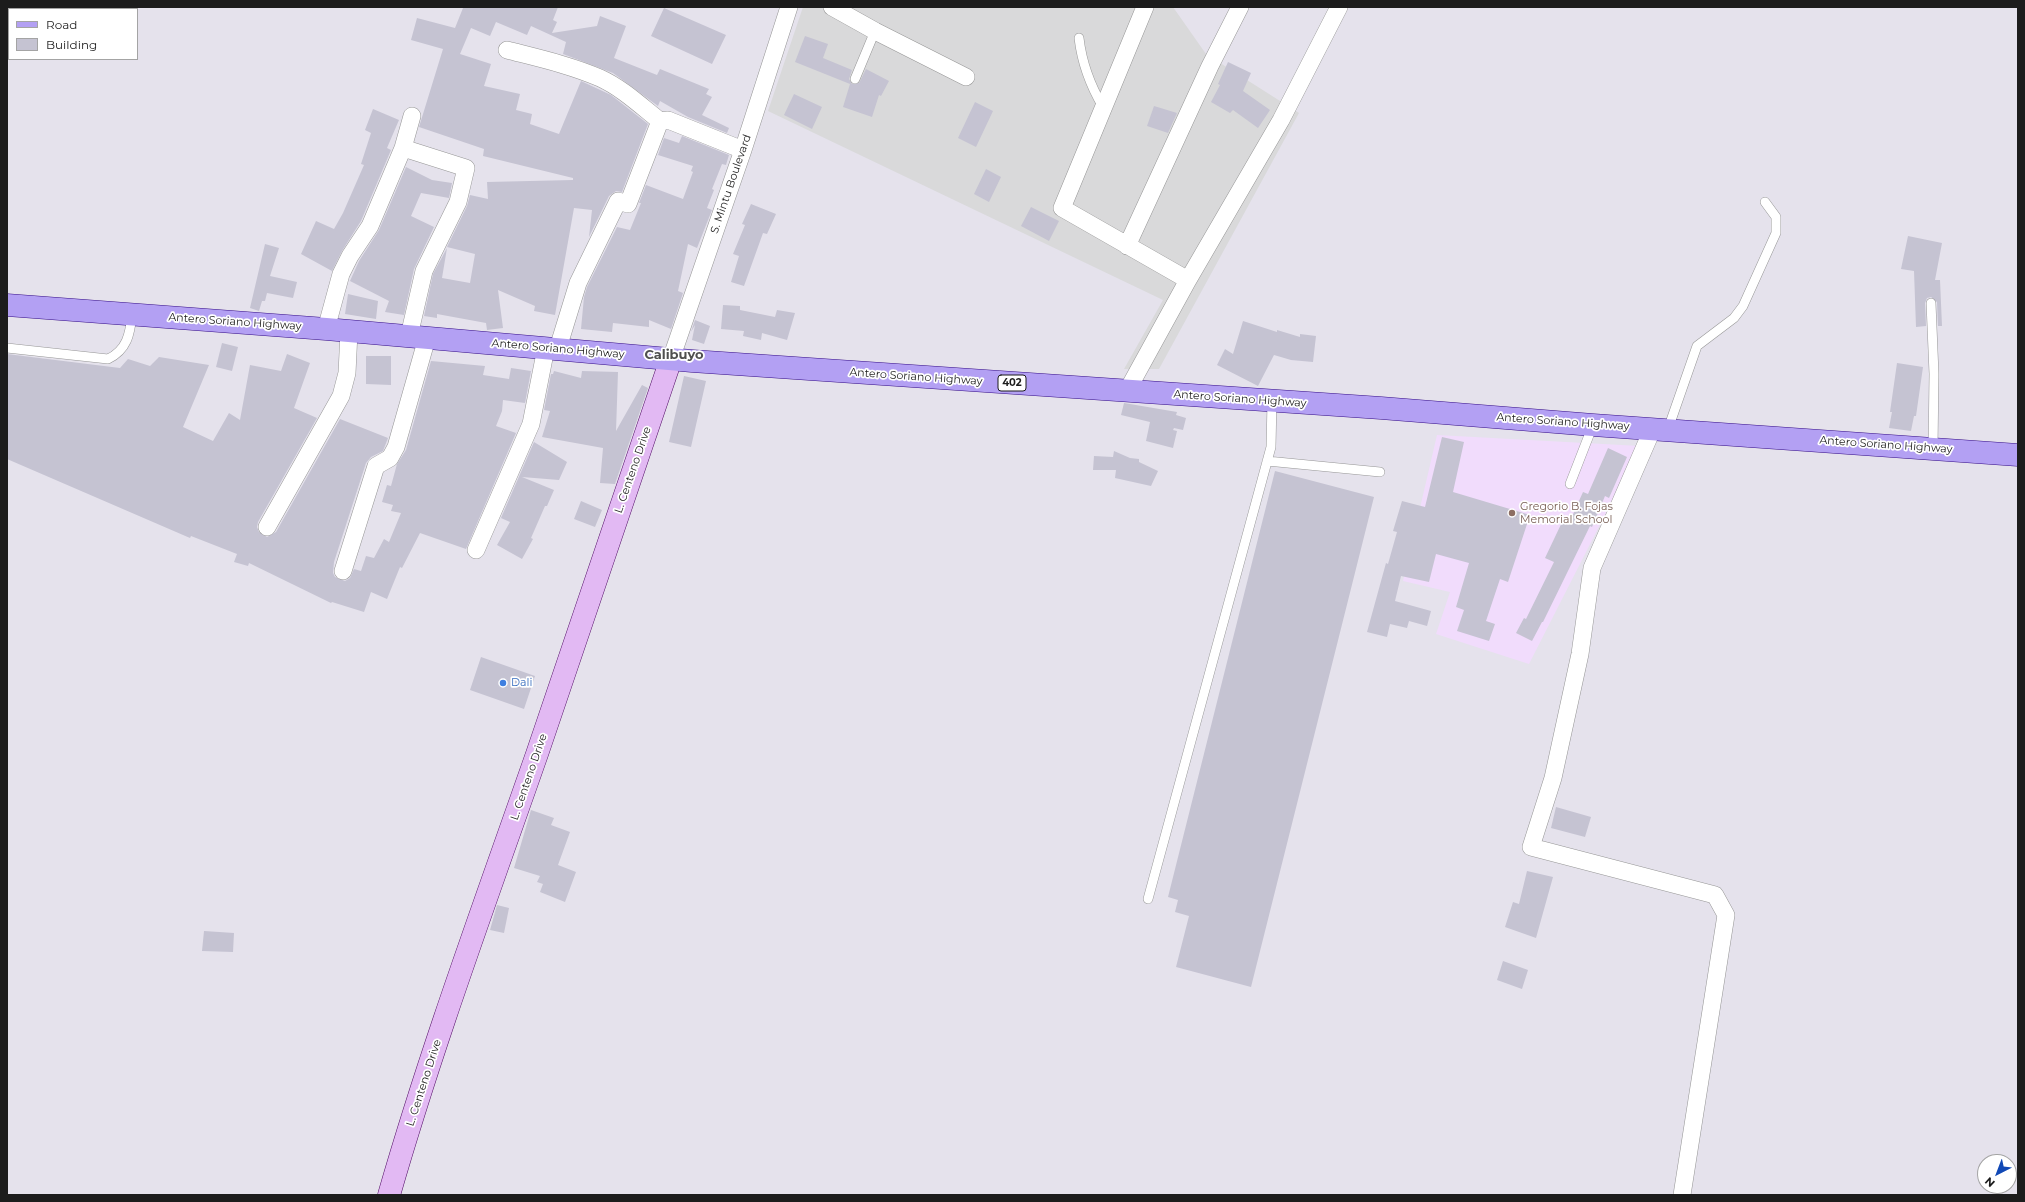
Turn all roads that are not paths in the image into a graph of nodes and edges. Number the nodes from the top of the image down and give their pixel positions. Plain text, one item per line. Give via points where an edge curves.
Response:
1 (789, 7) edge
2 (832, 7) edge
3 (1145, 7) edge
4 (1240, 7) edge
5 (1339, 7) edge
6 (875, 31) junction
7 (1079, 38) dead end
8 (506, 50) dead end
9 (966, 77) dead end
10 (855, 79) dead end
11 (1103, 108) junction
12 (412, 116) dead end
13 (660, 121) junction
14 (403, 148) junction
15 (743, 150) junction
16 (1766, 202) dead end
17 (1127, 246) junction
18 (1188, 280) junction
19 (1930, 303) dead end
20 (7, 305) edge
21 (132, 315) junction
22 (326, 329) junction
23 (349, 332) junction
24 (418, 337) junction
25 (7, 348) edge
26 (552, 348) junction
27 (671, 360) junction
28 (1127, 391) junction
29 (1272, 401) junction
30 (1593, 425) junction
31 (1661, 429) junction
32 (1933, 449) junction
33 (2018, 455) edge
34 (1267, 461) junction
35 (1380, 472) dead end
36 (1570, 484) dead end
37 (267, 528) dead end
38 (476, 550) dead end
39 (343, 571) dead end
40 (1148, 899) dead end
41 (389, 1195) edge
42 (1682, 1195) edge

1 - 15 street, S. Mintu Boulevard
2 - 6 street
3 - 11 street
4 - 17 street
5 - 18 street via 1280,120
6 - 9 street
6 - 10 lane
7 - 11 lane via 1090,84
8 - 13 street via 552,61 601,79 632,98
11 - 17 street via 1062,208
12 - 14 street
13 - 15 street via 668,120
13 - 26 street via 628,204 618,201 578,283
14 - 22 street via 370,226 341,274
14 - 24 street via 466,168 458,202 424,271
15 - 27 street, S. Mintu Boulevard
16 - 31 lane via 1776,217 1776,233 1734,318 1697,346
17 - 18 street
18 - 28 street
19 - 32 lane via 1934,374
20 - 21 main road, Antero Soriano Highway / 402
21 - 22 main road, Antero Soriano Highway / 402
21 - 25 lane via 130,334 125,345 108,359
22 - 23 main road, Antero Soriano Highway / 402
23 - 24 main road, Antero Soriano Highway / 402
23 - 37 street via 347,373 341,396
24 - 26 main road, Antero Soriano Highway / 402
24 - 39 street via 396,446 390,458 376,466
26 - 27 main road, Antero Soriano Highway / 402
26 - 38 street via 531,424
27 - 28 main road, Antero Soriano Highway / 402
27 - 41 street, L. Centeno Drive via 465,958
28 - 29 main road, Antero Soriano Highway / 402
29 - 30 main road, Antero Soriano Highway / 402
29 - 34 lane via 1271,447
30 - 31 main road, Antero Soriano Highway / 402
30 - 36 lane
31 - 32 main road, Antero Soriano Highway / 402
31 - 42 street via 1592,568 1577,670 1553,778 1531,847 1715,895 1726,915
32 - 33 main road, Antero Soriano Highway / 402
34 - 35 lane
34 - 40 lane

